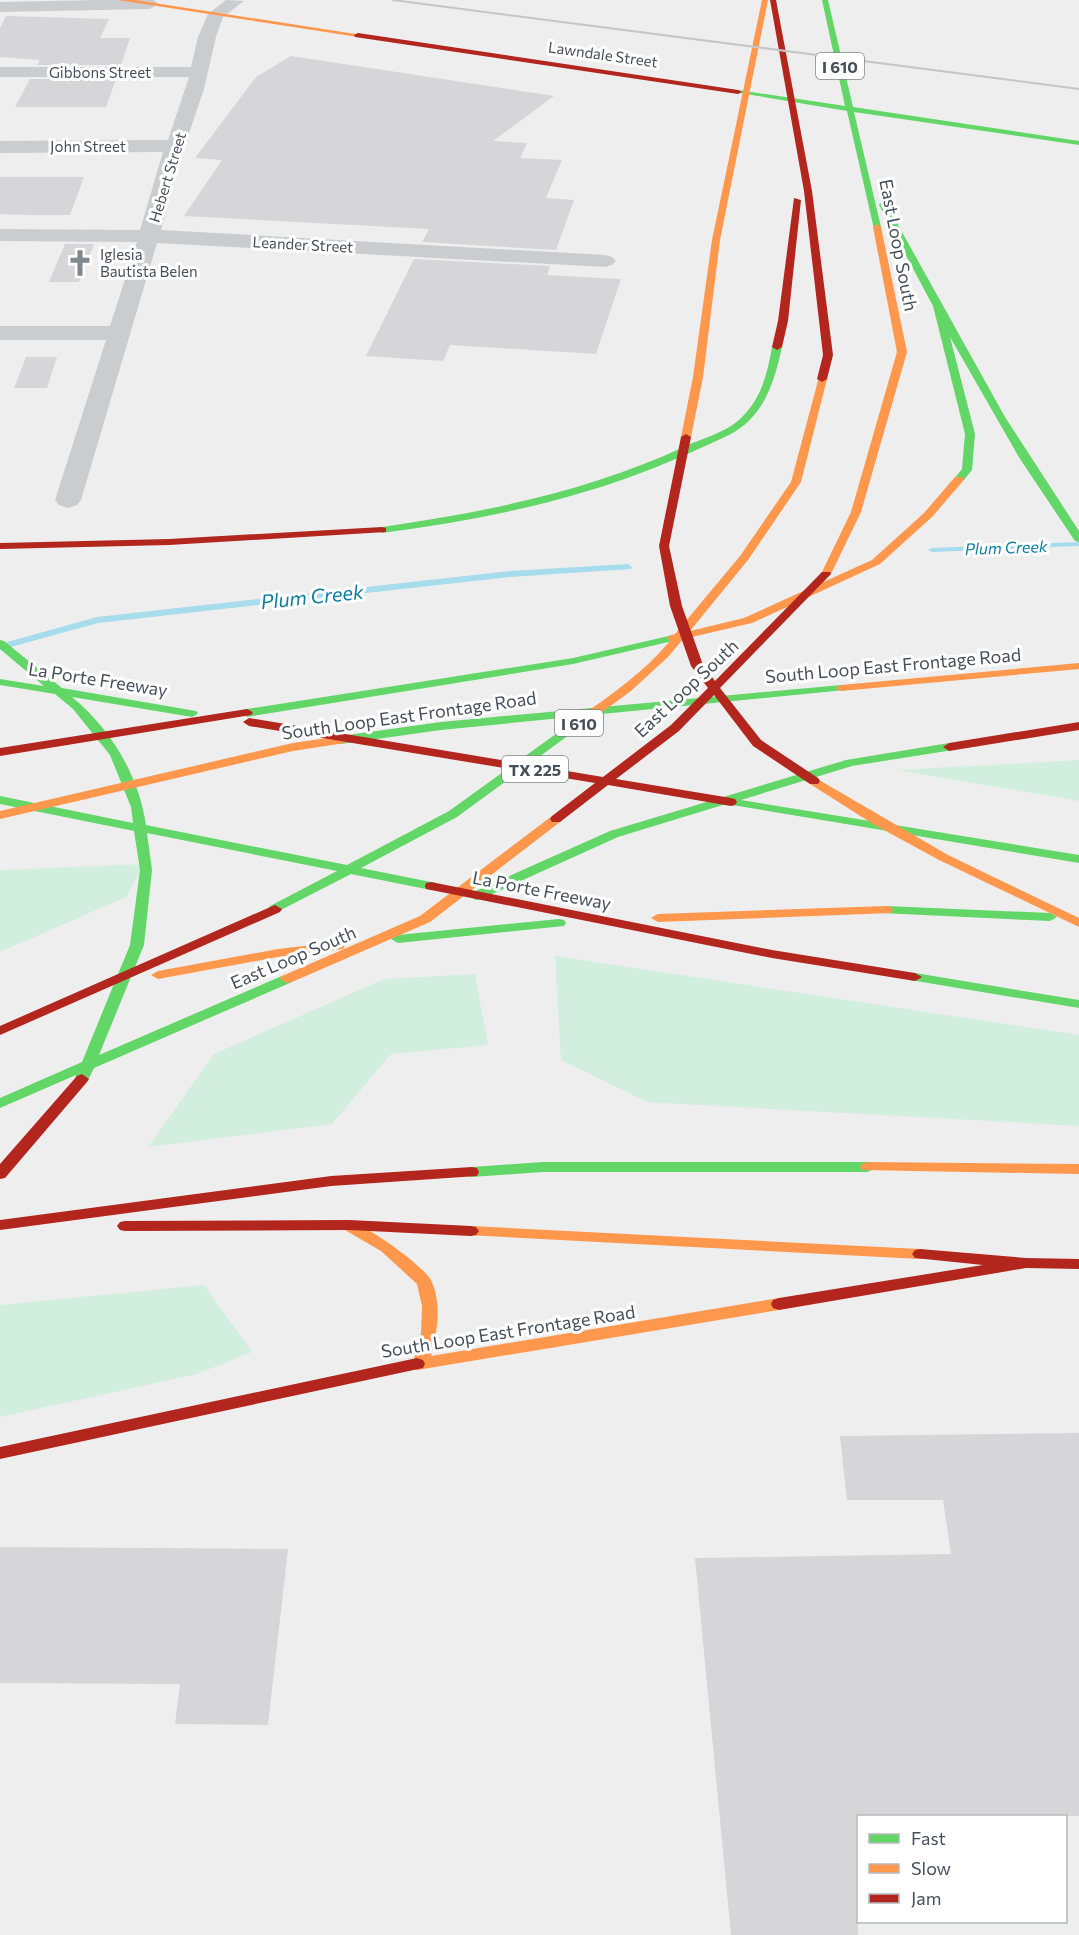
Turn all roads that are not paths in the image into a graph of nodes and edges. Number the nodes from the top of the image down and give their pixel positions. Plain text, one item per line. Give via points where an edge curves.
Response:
1 (122, 0) edge
2 (765, 0) edge
3 (773, 0) edge
4 (825, 0) edge
5 (150, 4) junction
6 (231, 4) edge
7 (0, 7) edge
8 (509, 41) dead end
9 (489, 54) junction
10 (0, 72) edge
11 (199, 72) junction
12 (732, 74) dead end
13 (802, 84) dead end
14 (826, 88) dead end
15 (861, 93) dead end
16 (978, 110) dead end
17 (966, 126) junction
18 (1079, 143) edge
19 (176, 146) junction
20 (0, 147) edge
21 (802, 157) junction
22 (867, 174) junction
23 (0, 235) edge
24 (149, 236) junction
25 (605, 261) dead end
26 (937, 304) junction
27 (0, 333) edge
28 (119, 333) junction
29 (68, 500) dead end
30 (1079, 539) edge
31 (0, 546) edge
32 (0, 643) edge
33 (1079, 666) edge
34 (0, 673) edge
35 (739, 681) dead end
36 (0, 682) edge
37 (692, 685) dead end
38 (646, 689) dead end
39 (56, 690) junction
40 (598, 693) dead end
41 (342, 722) dead end
42 (1079, 726) edge
43 (250, 738) dead end
44 (0, 752) edge
45 (135, 763) dead end
46 (112, 769) dead end
47 (22, 790) dead end
48 (0, 795) edge
49 (0, 800) edge
50 (0, 815) edge
51 (1079, 859) edge
52 (1079, 918) edge
53 (425, 919) junction
54 (1079, 923) edge
55 (35, 999) dead end
56 (1079, 1004) edge
57 (0, 1030) edge
58 (0, 1103) edge
59 (1079, 1169) edge
60 (0, 1174) edge
61 (349, 1225) junction
62 (0, 1226) edge
63 (93, 1226) dead end
64 (116, 1226) dead end
65 (1026, 1263) junction
66 (1079, 1264) edge
67 (421, 1364) junction
68 (0, 1453) edge

1 - 5 main road, Lawndale Street
2 - 54 main road via 716,240 698,377 664,546 676,606 697,666 757,743 855,809 966,871
3 - 21 main road, I 610
4 - 22 main road, East Loop South / I 610
5 - 6 main road, Lawndale Street
5 - 7 street
6 - 9 main road, Lawndale Street
6 - 11 street, Hebert Street via 207,37
8 - 9 main road
9 - 17 main road, Lawndale Street
10 - 11 street, Gibbons Street
11 - 19 street, Hebert Street
12 - 13 main road
14 - 15 main road
16 - 17 main road
17 - 18 main road, Lawndale Street
19 - 20 street, John Street
19 - 24 street, Hebert Street
21 - 31 main road via 783,321 767,393 740,424 667,460 557,498 460,520 355,532
21 - 57 main road, I 610 via 828,355 796,482 744,558 664,655 627,689 453,814 404,842 260,917
22 - 26 main road
22 - 53 main road, East Loop South / I 610 via 902,352 856,512 831,568 675,728
23 - 24 street, Leander Street
24 - 25 street, Leander Street
24 - 28 street, Hebert Street
26 - 30 main road via 1008,434
26 - 44 main road via 970,434 967,470 928,515 876,562 748,621 573,661
27 - 28 street
28 - 29 street, Hebert Street
32 - 60 main road via 77,707 116,754 137,807 146,870 137,945 86,1075
33 - 50 main road, South Loop East Frontage Road via 441,726 293,747
34 - 39 main road
35 - 37 main road, South Loop East Frontage Road
36 - 39 main road, La Porte Freeway / TX 225
38 - 40 main road
39 - 51 main road, La Porte Freeway / TX 225
41 - 43 main road, South Loop East Frontage Road
42 - 53 main road via 850,763 614,834
45 - 46 main road
47 - 48 main road
49 - 56 main road, La Porte Freeway via 772,954
52 - 55 main road via 865,909 516,926 278,953
53 - 58 main road, East Loop South / I 610
59 - 62 main road via 543,1167 331,1181
61 - 64 main road
61 - 65 main road via 853,1249
61 - 67 main road via 386,1247 424,1282 430,1306 429,1333
62 - 63 main road
65 - 66 main road
65 - 67 main road, South Loop East Frontage Road
67 - 68 main road, South Loop East Frontage Road

